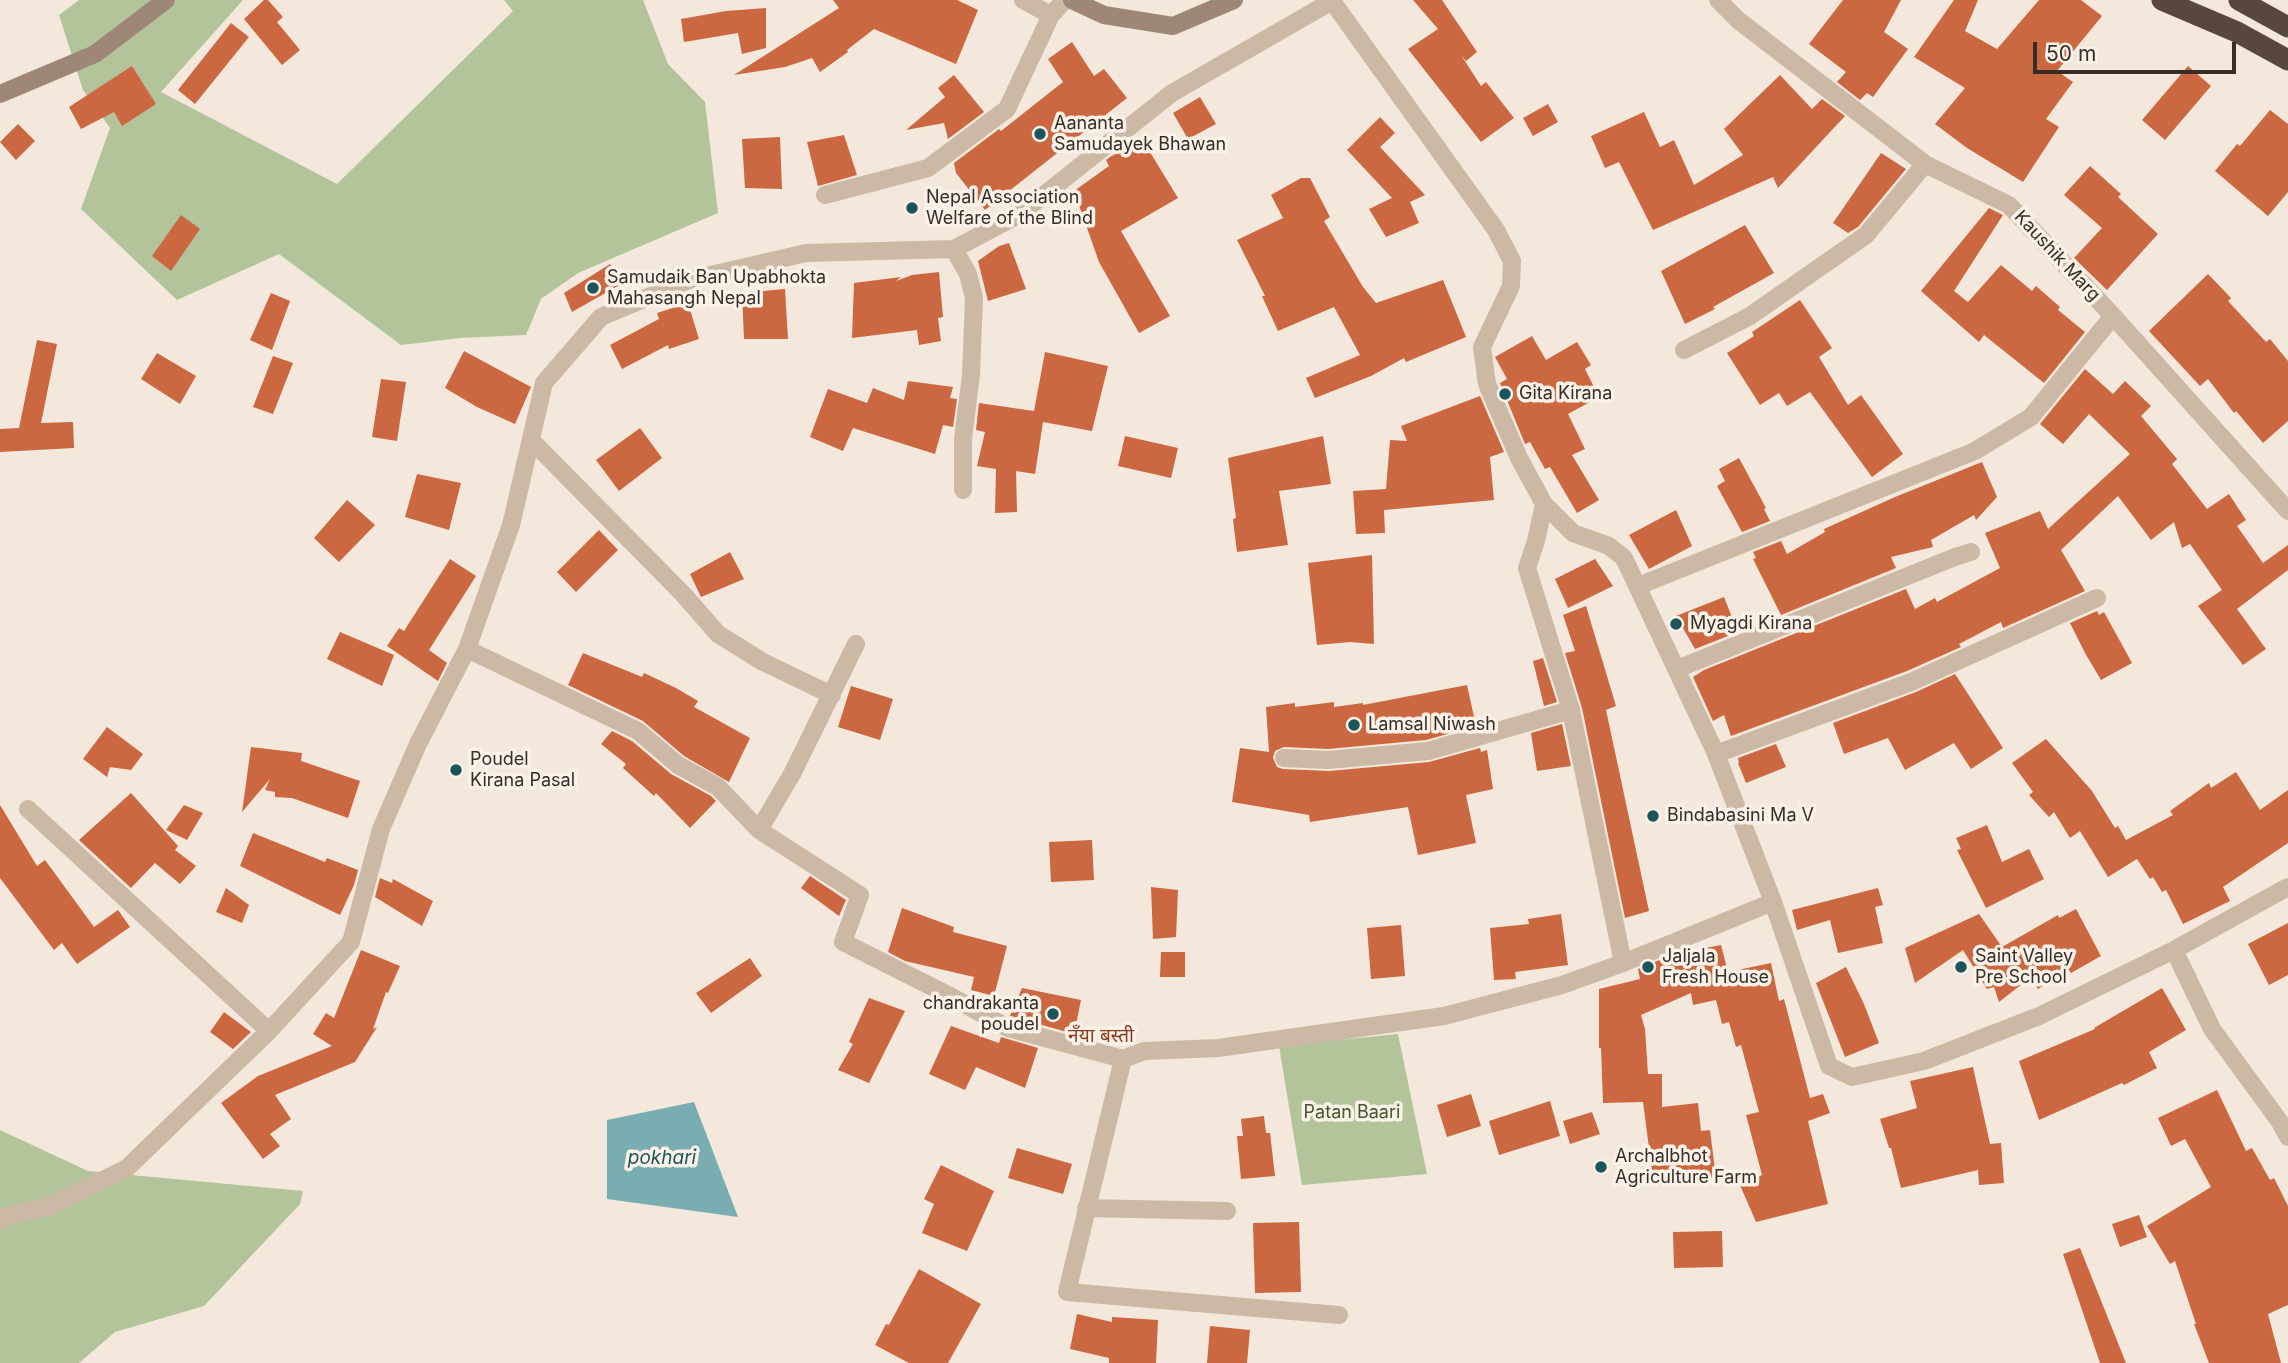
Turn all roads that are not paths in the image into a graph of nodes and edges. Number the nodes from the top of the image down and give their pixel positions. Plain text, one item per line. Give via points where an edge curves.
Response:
1 (166, 0) edge
2 (1023, 0) edge
3 (1065, 0) edge
4 (1072, 0) edge
5 (1234, 0) edge
6 (1718, 0) edge
7 (2162, 0) edge
8 (2239, 0) edge
9 (1333, 1) edge
10 (1051, 15) junction
11 (2288, 27) edge
12 (2288, 60) edge
13 (0, 94) edge
14 (1925, 164) junction
15 (825, 195) dead end
16 (954, 248) junction
17 (2113, 316) junction
18 (1684, 350) dead end
19 (531, 440) junction
20 (963, 490) dead end
21 (1544, 504) junction
22 (2288, 511) edge
23 (1971, 552) dead end
24 (1638, 586) junction
25 (2097, 598) dead end
26 (856, 644) dead end
27 (467, 649) junction
28 (1677, 669) junction
29 (832, 695) junction
30 (1571, 710) junction
31 (1716, 754) junction
32 (1284, 758) dead end
33 (28, 809) dead end
34 (759, 830) junction
35 (2288, 887) edge
36 (1773, 902) junction
37 (2174, 950) junction
38 (1623, 963) junction
39 (269, 1031) junction
40 (1123, 1059) junction
41 (2288, 1137) edge
42 (1086, 1208) junction
43 (1227, 1211) dead end
44 (0, 1220) edge
45 (1339, 1315) dead end

1 - 13 street via 95,54
2 - 10 street
3 - 10 street
4 - 5 street via 1104,15 1173,26
6 - 14 street, Kaushik Marg
7 - 12 highway
8 - 11 highway
9 - 16 street via 1172,93 1020,214
9 - 21 street via 1496,230 1512,261 1511,286 1482,347 1487,384
10 - 15 street via 1007,109 928,168
14 - 17 street, Kaushik Marg via 2009,205
14 - 18 street via 1866,235 1749,316
16 - 19 street via 806,253 689,280 601,317 544,383
16 - 20 street via 974,298
17 - 22 street, Kaushik Marg
17 - 24 street via 2031,417 1975,451
19 - 27 street via 511,525
19 - 29 street via 718,634
21 - 24 street via 1573,533 1609,546 1624,558
21 - 30 street via 1527,569
23 - 28 street
24 - 28 street
25 - 31 street via 1911,682
26 - 29 street
27 - 34 street via 638,731 678,765 718,787
27 - 39 street via 381,829 351,942
28 - 31 street
29 - 34 street
30 - 32 street via 1428,751 1328,760
30 - 38 street
31 - 36 street
33 - 39 street
34 - 40 street via 860,895 843,942 1008,1028
35 - 37 street
36 - 37 street via 1829,1066 1853,1077 1924,1061 2039,1016
36 - 38 street
37 - 41 street via 2212,1029
38 - 40 street via 1562,985 1444,1016 1218,1048 1144,1051
39 - 44 street via 128,1168 48,1208
40 - 42 street
42 - 43 street
42 - 45 street via 1067,1292

